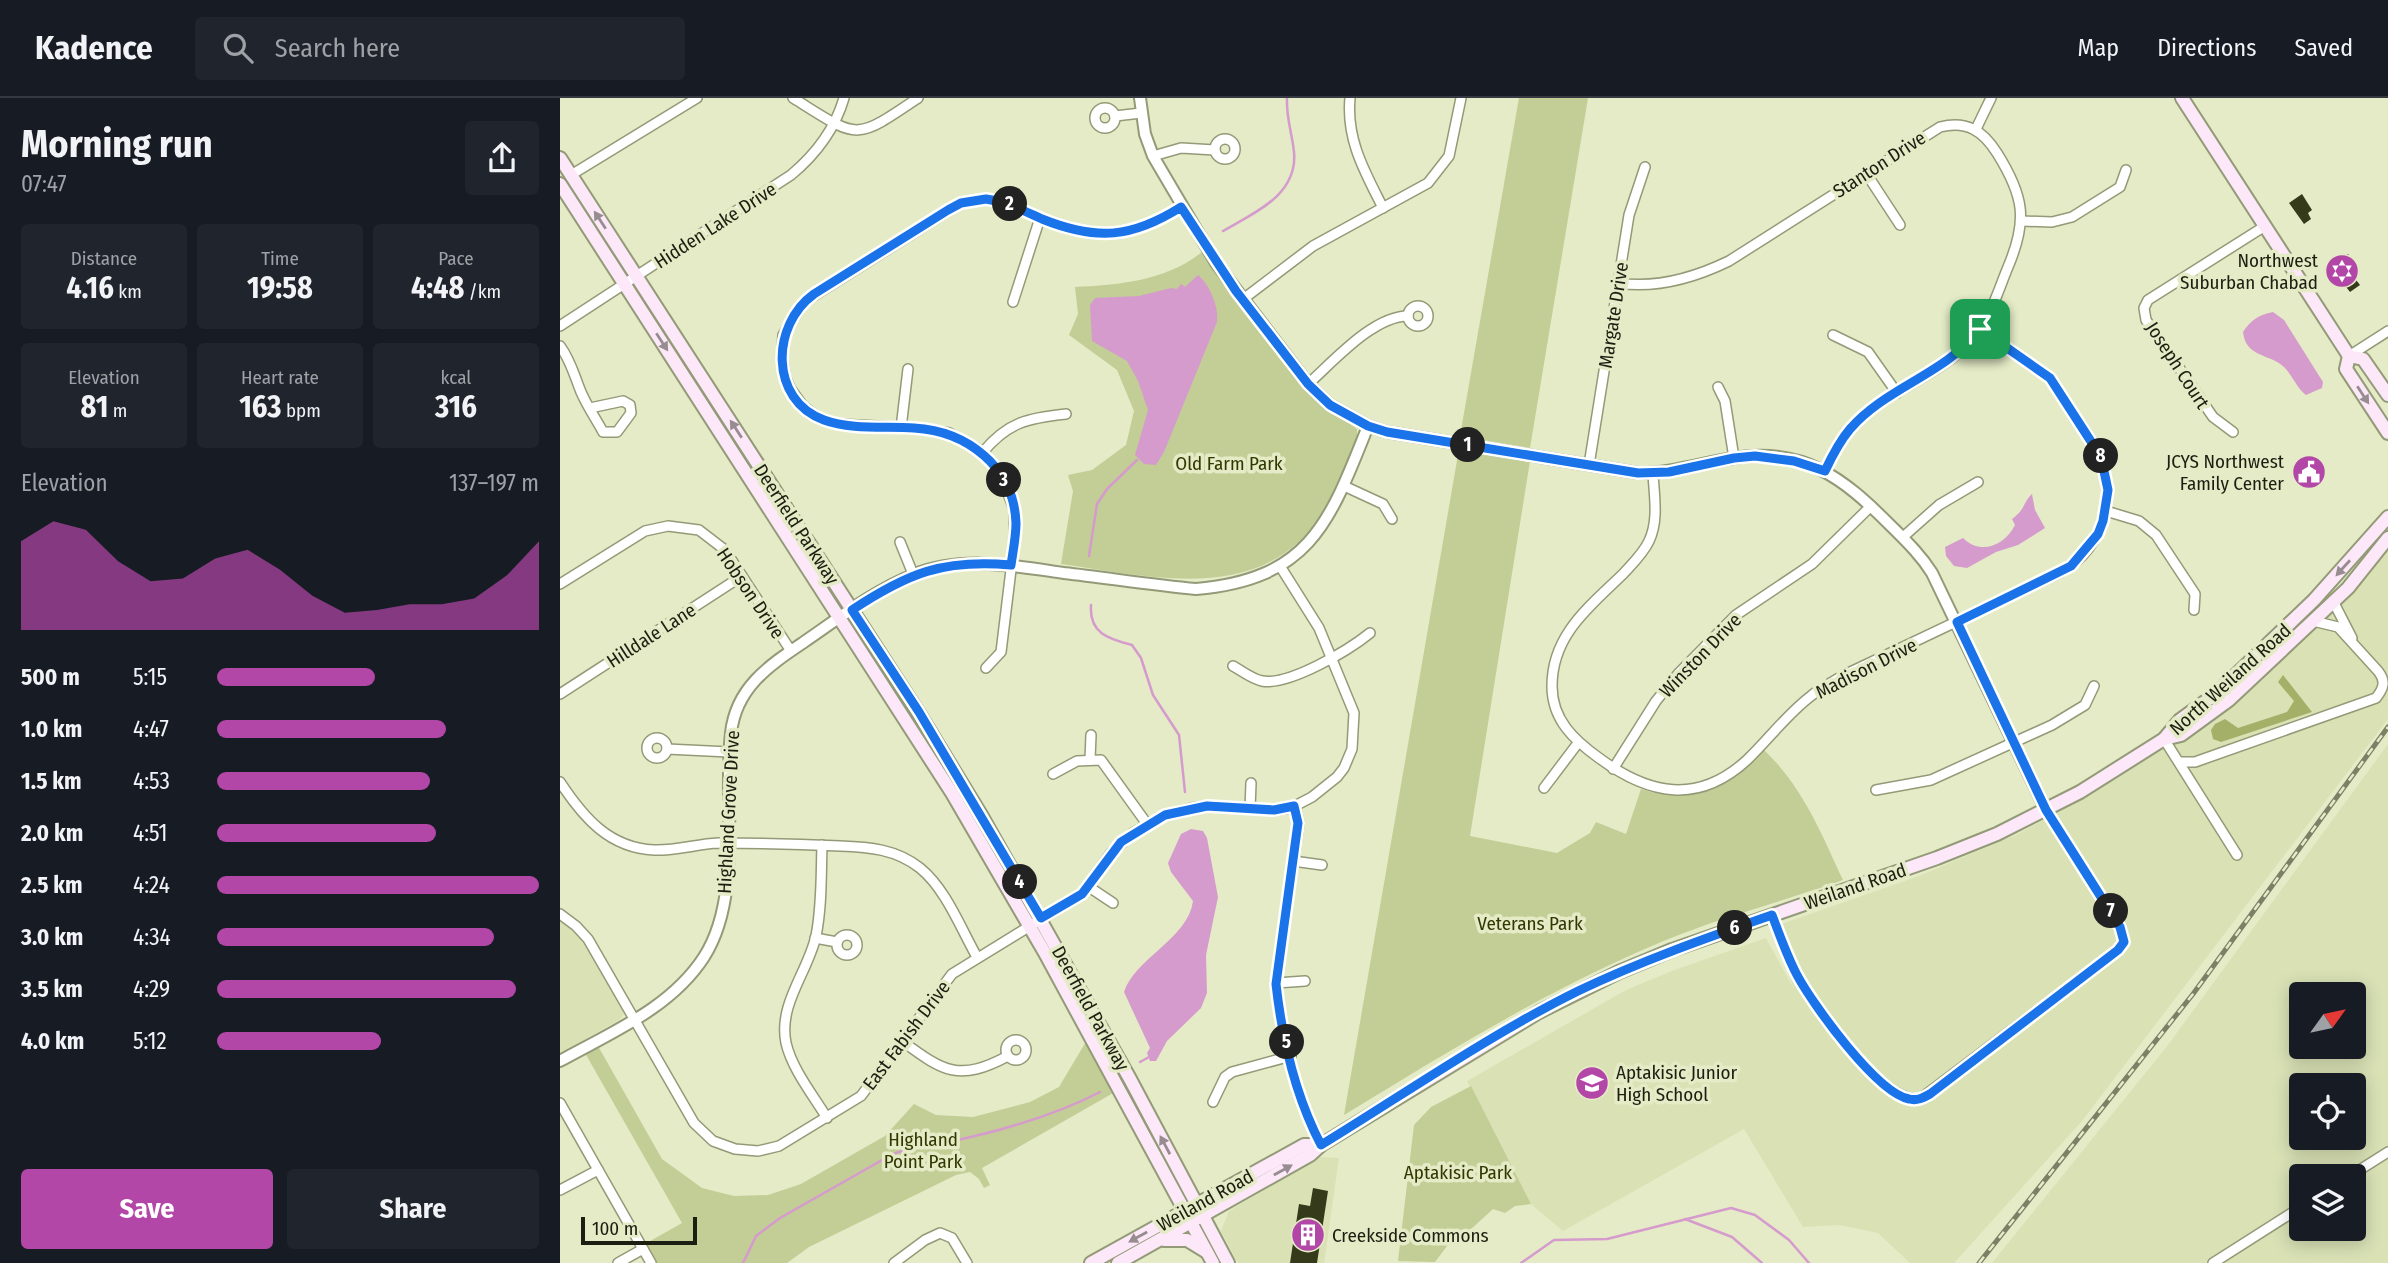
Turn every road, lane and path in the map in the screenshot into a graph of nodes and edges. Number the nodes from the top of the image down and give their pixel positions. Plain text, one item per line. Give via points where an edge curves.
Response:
1 (698, 98) edge
2 (793, 98) edge
3 (844, 98) edge
4 (918, 98) edge
5 (1140, 98) edge
6 (1350, 98) edge
7 (1461, 98) edge
8 (1991, 98) edge
9 (2182, 98) edge
10 (1141, 113) junction
11 (1115, 116) dead end
12 (834, 123) junction
13 (1976, 129) junction
14 (1215, 150) dead end
15 (1153, 156) junction
16 (560, 158) edge
17 (1645, 167) dead end
18 (2126, 170) dead end
19 (1866, 173) junction
20 (571, 175) junction
21 (560, 184) edge
22 (1181, 207) junction
23 (1383, 208) junction
24 (1040, 218) junction
25 (2022, 221) junction
26 (1900, 225) dead end
27 (2265, 226) junction
28 (637, 277) junction
29 (1618, 283) junction
30 (625, 284) junction
31 (1242, 300) junction
32 (1013, 302) dead end
33 (1408, 316) dead end
34 (560, 326) edge
35 (1980, 329) junction
36 (2388, 331) edge
37 (1833, 335) dead end
38 (560, 346) edge
39 (2349, 355) junction
40 (908, 369) dead end
41 (1308, 384) junction
42 (1718, 387) dead end
43 (1897, 393) junction
44 (2388, 395) edge
45 (590, 408) junction
46 (1066, 414) dead end
47 (1368, 426) junction
48 (901, 428) junction
49 (2233, 432) dead end
50 (2388, 433) edge
51 (983, 453) junction
52 (1734, 458) junction
53 (1589, 465) junction
54 (1825, 471) junction
55 (1653, 473) junction
56 (1978, 482) dead end
57 (1344, 486) junction
58 (1871, 506) junction
59 (2106, 511) junction
60 (2388, 517) edge
61 (1392, 519) dead end
62 (1903, 537) junction
63 (2388, 538) edge
64 (900, 542) dead end
65 (2388, 551) edge
66 (1011, 565) junction
67 (1280, 565) junction
68 (913, 574) junction
69 (742, 576) junction
70 (560, 584) edge
71 (2333, 601) junction
72 (2194, 610) dead end
73 (846, 614) junction
74 (2312, 621) junction
75 (1957, 622) junction
76 (1370, 633) dead end
77 (2358, 649) junction
78 (791, 651) junction
79 (1331, 658) junction
80 (1233, 666) dead end
81 (986, 668) dead end
82 (2094, 686) dead end
83 (560, 694) edge
84 (1091, 735) dead end
85 (2164, 739) junction
86 (1578, 743) junction
87 (2014, 743) junction
88 (667, 749) dead end
89 (729, 752) junction
90 (1090, 759) junction
91 (2180, 762) junction
92 (1614, 769) junction
93 (1053, 774) dead end
94 (560, 782) edge
95 (1251, 783) dead end
96 (1544, 788) dead end
97 (1876, 790) dead end
98 (1294, 806) junction
99 (1250, 809) junction
100 (2046, 810) junction
101 (1147, 824) junction
102 (728, 843) junction
103 (822, 845) junction
104 (2237, 855) dead end
105 (1293, 861) junction
106 (1322, 864) dead end
107 (1089, 887) junction
108 (1113, 903) dead end
109 (560, 914) edge
110 (1772, 915) junction
111 (1041, 918) junction
112 (1030, 926) junction
113 (816, 938) junction
114 (838, 942) dead end
115 (977, 957) junction
116 (1305, 981) dead end
117 (1276, 984) junction
118 (634, 1020) junction
119 (902, 1041) junction
120 (1008, 1056) dead end
121 (1290, 1056) junction
122 (560, 1061) edge
123 (1213, 1102) dead end
124 (560, 1103) edge
125 (827, 1118) junction
126 (1321, 1145) junction
127 (2388, 1152) edge
128 (2366, 1166) edge
129 (598, 1170) junction
130 (560, 1190) edge
131 (1194, 1213) junction
132 (2289, 1215) edge
133 (1157, 1241) junction
134 (643, 1249) junction
135 (1211, 1259) edge
136 (618, 1263) edge
137 (652, 1263) edge
138 (894, 1263) edge
139 (967, 1263) edge
140 (1091, 1263) edge
141 (1118, 1263) edge
142 (1228, 1263) edge
143 (2213, 1263) edge

1 - 20 street
2 - 12 street
3 - 12 street, Hidden Lake Drive
4 - 12 street via 868,129 849,131
5 - 10 street
6 - 23 street via 1355,149
7 - 23 street via 1454,140 1444,165 1419,189
8 - 13 street
9 - 27 main road
10 - 11 street
10 - 15 street
12 - 28 street, Hidden Lake Drive via 815,151 790,175
13 - 19 street, Stanton Drive via 1959,124 1940,127
13 - 25 street via 2014,179
14 - 15 street via 1181,148
15 - 22 street
16 - 20 main road, Deerfield Parkway
17 - 29 street, Margate Drive via 1631,207
18 - 25 street via 2120,187 2072,217
19 - 26 street
19 - 29 street, Stanton Drive via 1711,270 1651,286
28 -> 20 main road, Deerfield Parkway
21 - 30 main road, Deerfield Parkway
22 - 24 street via 1156,222 1115,234 1082,232
22 - 31 street
23 - 31 street via 1313,246
24 - 32 street
24 - 48 street via 997,200 961,203 814,294 796,311 783,335 782,365 803,406 838,424
25 - 35 street via 2018,246
27 - 39 main road
27 - 49 street, Joseph Court via 2148,300 2144,308 2146,320 2213,417
28 - 30 street, Hidden Lake Drive
73 -> 28 main road, Deerfield Parkway
29 - 53 street, Margate Drive
30 - 34 street, Hidden Lake Drive
30 -> 73 main road, Deerfield Parkway
31 - 41 street
33 - 41 street via 1394,318 1364,335
35 - 43 street via 1950,359
35 - 59 street, Madison Drive via 2050,378 2101,457 2108,490
36 - 39 street
37 - 43 street via 1868,352
38 - 45 street
39 - 44 main road via 2363,359
39 -> 50 main road via 2346,369
40 - 48 street
41 - 47 street via 1330,405
42 - 52 street
43 - 54 street via 1850,429
45 - 45 street via 603,432 611,434 632,414 627,402 618,400
46 - 51 street via 1017,423
47 - 53 street
47 - 57 street, Highland Grove Drive
48 - 51 street via 948,433
51 - 66 street via 1001,475 1014,509
52 - 54 street via 1780,458
52 - 55 street
53 - 55 street
54 - 58 street
55 - 86 street, Madison Drive via 1655,509 1650,541 1569,628 1554,662 1554,705
56 - 62 street via 1939,505
57 - 61 street via 1383,504
57 - 67 street, Highland Grove Drive via 1319,531
58 - 62 street
58 - 92 street, Winston Drive via 1812,564 1735,615 1656,701
59 - 72 street via 2139,521 2156,535 2195,594
59 - 75 street, Madison Drive via 2098,534 2071,566
60 -> 85 main road, North Weiland Road via 2272,643 2180,720
62 - 75 street via 1925,562
63 - 71 main road, North Weiland Road
64 - 68 street
65 - 71 main road via 2348,594
66 - 67 street, Highland Grove Drive via 1196,589 1252,579
66 - 68 street, Highland Grove Drive via 963,564
66 - 81 street via 1001,652
67 - 79 street, East Fabish Drive via 1319,628
68 - 73 street, Highland Grove Drive
69 - 70 street, Hobson Drive via 709,536 668,526 638,535
69 - 78 street, Hobson Drive
69 - 83 street, Hilldale Lane
71 - 74 main road, North Weiland Road
71 - 77 street
73 - 78 street, Highland Grove Drive
73 - 111 main road, Deerfield Parkway via 919,712
73 - 112 main road, Deerfield Parkway
74 - 77 street via 2338,627
74 - 85 main road, North Weiland Road via 2203,722
75 - 87 street
75 - 92 street, Madison Drive via 1813,694 1743,763 1708,785 1657,789
76 - 79 street
77 - 91 street via 2383,678 2376,698 2195,762
78 - 89 street, Highland Grove Drive via 751,682 734,717
79 - 80 street via 1298,674 1269,681
79 - 98 street, East Fabish Drive via 1354,713 1352,749 1337,777
82 - 87 street via 2085,705
84 - 90 street
85 - 91 street
85 - 100 main road, Weiland Road
86 - 92 street, Madison Drive
86 - 96 street
87 - 97 street via 1931,780
87 - 100 street
88 - 89 street
89 - 102 street, Highland Grove Drive
90 - 93 street
90 - 101 street via 1101,760
91 - 104 street
94 - 102 street via 592,825 630,845 653,850
95 - 99 street
98 - 99 street, East Fabish Drive
98 - 105 street via 1298,823
99 - 101 street, East Fabish Drive via 1192,808
100 - 110 main road, Weiland Road via 1937,858
100 - 110 street via 2120,927 2124,942 1920,1099 1900,1095 1839,1038 1796,974
101 - 107 street, East Fabish Drive via 1121,842
102 - 103 street
102 - 118 street, Highland Grove Drive via 722,909 706,954 678,990
103 - 113 street
103 - 115 street via 885,850 920,869 935,885
105 - 106 street
105 - 117 street
107 - 108 street
107 - 111 street, East Fabish Drive via 1074,901
109 - 118 street, East Fabish Drive via 588,939
110 - 126 main road, Weiland Road via 1672,950 1577,992
111 - 112 street, East Fabish Drive
131 -> 111 main road, Deerfield Parkway
112 - 115 street, East Fabish Drive
112 - 131 main road, Deerfield Parkway
113 - 114 street
113 - 125 street via 788,1004 784,1028 790,1055
115 - 119 street, East Fabish Drive via 952,974
116 - 117 street
117 - 121 street
118 - 122 street, Highland Grove Drive
118 - 125 street, East Fabish Drive via 694,1123 723,1146 768,1149
119 - 120 street via 951,1072 978,1070
119 - 125 street, East Fabish Drive via 862,1096
121 - 123 street via 1232,1072
121 - 126 street via 1304,1110
124 - 129 street
126 - 131 main road, Weiland Road via 1310,1155
127 - 128 street
129 - 130 street
129 - 134 street
131 - 133 main road, Weiland Road
131 - 135 main road, Deerfield Parkway
131 -> 140 main road, Weiland Road
131 - 142 main road, Deerfield Parkway
132 - 143 street
133 - 135 main road via 1187,1240
133 - 141 main road, Weiland Road
134 - 136 street
134 - 137 street
138 - 139 street via 940,1233 952,1238

